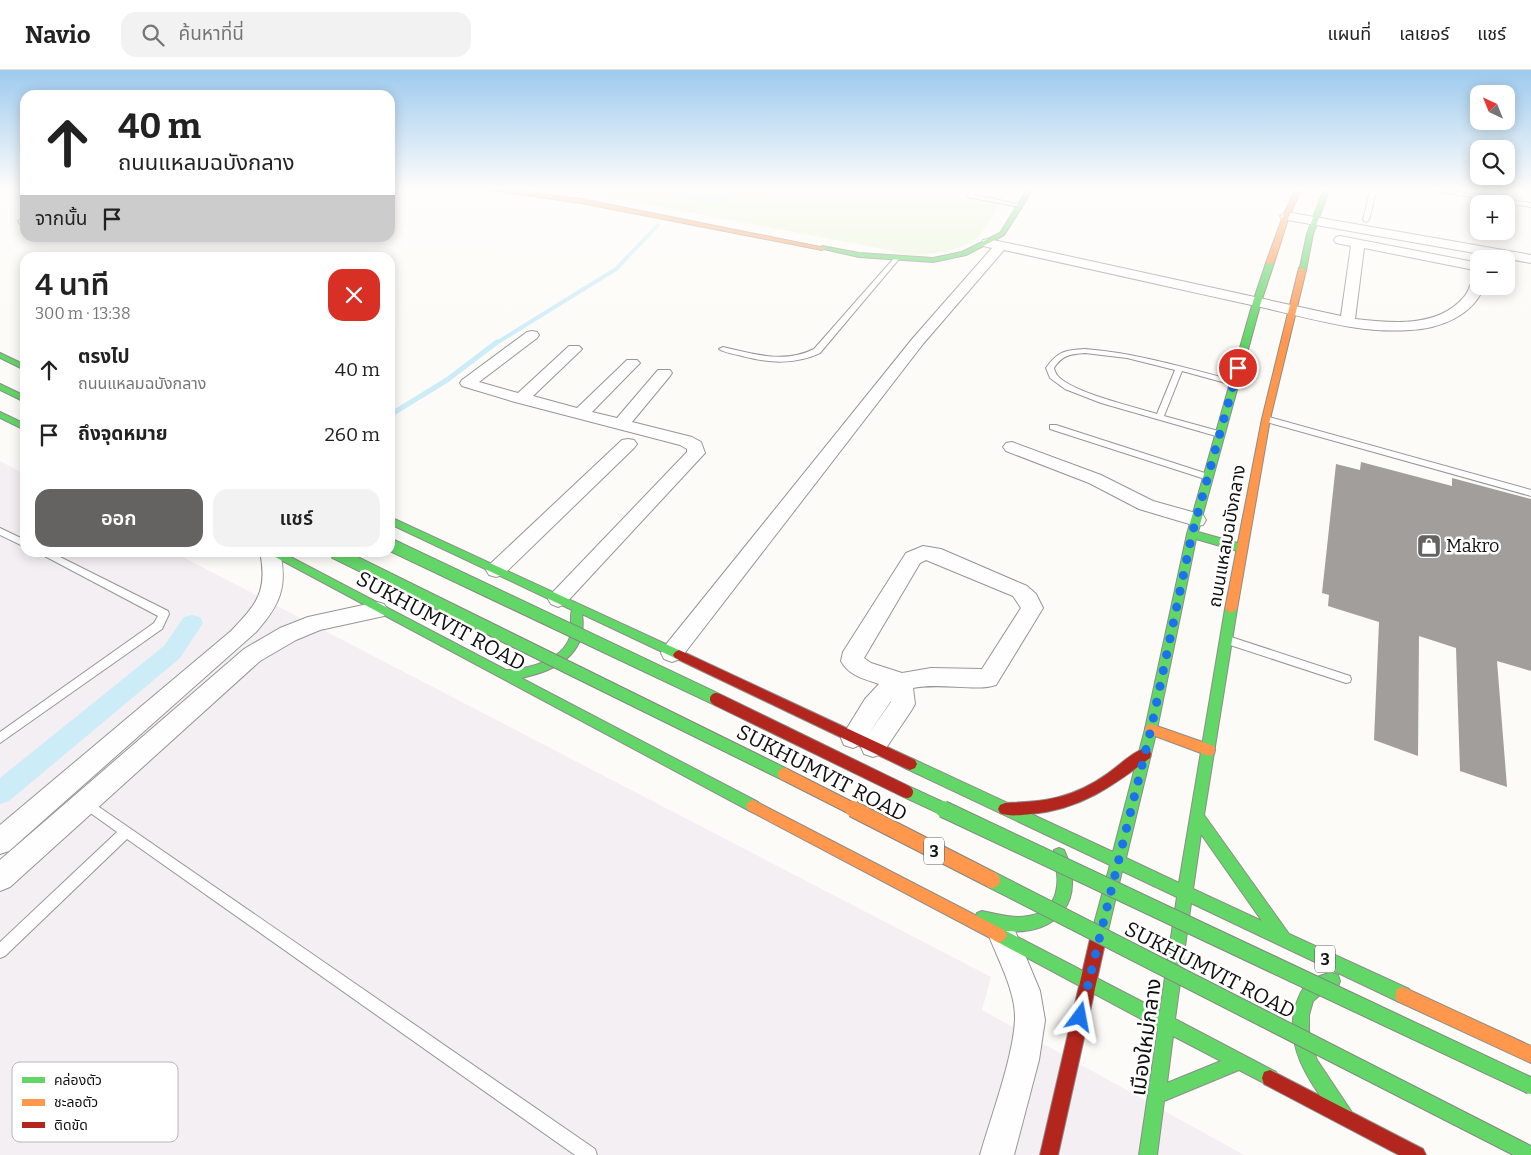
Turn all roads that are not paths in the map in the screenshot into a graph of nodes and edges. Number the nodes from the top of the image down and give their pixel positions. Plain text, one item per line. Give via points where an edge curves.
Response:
1 (799, 239) edge
2 (994, 239) edge
3 (998, 239) edge
4 (1278, 239) edge
5 (1319, 239) edge
6 (1333, 239) edge
7 (1415, 239) edge
8 (993, 244) junction
9 (1358, 244) junction
10 (897, 258) junction
11 (1531, 259) edge
12 (1470, 265) edge
13 (1472, 295) edge
14 (1257, 302) junction
15 (1292, 310) junction
16 (1348, 320) junction
17 (532, 335) dead end
18 (723, 348) dead end
19 (574, 349) dead end
20 (0, 355) edge
21 (632, 364) dead end
22 (20, 365) edge
23 (1179, 369) junction
24 (664, 373) dead end
25 (1233, 383) junction
26 (0, 387) edge
27 (20, 396) edge
28 (521, 398) junction
29 (580, 414) junction
30 (0, 416) edge
31 (1160, 417) junction
32 (1266, 419) junction
33 (621, 424) junction
34 (20, 425) edge
35 (1053, 427) dead end
36 (1219, 434) junction
37 (628, 444) dead end
38 (1012, 447) dead end
39 (1208, 478) junction
40 (1531, 493) edge
41 (395, 522) edge
42 (1194, 527) junction
43 (2, 534) edge
44 (20, 542) edge
45 (395, 546) edge
46 (1241, 548) junction
47 (51, 557) edge
48 (271, 557) edge
49 (279, 557) edge
50 (344, 557) edge
51 (496, 570) junction
52 (566, 603) junction
53 (377, 610) junction
54 (1227, 640) junction
55 (672, 653) junction
56 (503, 675) junction
57 (1346, 679) dead end
58 (900, 682) junction
59 (1151, 729) junction
60 (0, 738) edge
61 (863, 743) junction
62 (1209, 750) junction
63 (1145, 754) junction
64 (85, 803) junction
65 (1011, 812) junction
66 (1198, 816) junction
67 (126, 832) junction
68 (0, 842) edge
69 (1118, 862) junction
70 (0, 878) edge
71 (1186, 894) junction
72 (956, 911) junction
73 (1003, 936) junction
74 (1285, 940) junction
75 (0, 951) edge
76 (1088, 981) junction
77 (1372, 981) junction
78 (1167, 1022) junction
79 (1531, 1055) edge
80 (1240, 1062) junction
81 (1531, 1086) edge
82 (1157, 1095) junction
83 (1348, 1118) junction
84 (589, 1155) edge
85 (997, 1155) edge
86 (1049, 1155) edge
87 (1148, 1155) edge
88 (1417, 1155) edge
89 (1531, 1155) edge

1 - 10 main road via 882,251
2 - 8 main road
3 - 8 main road
4 - 14 main road, ถนนแหลมฉบังกลาง
5 - 15 main road, ถนนแหลมฉบังกลาง
6 - 9 street
7 - 11 street
8 - 10 main road via 933,260
8 - 14 street
8 - 55 street
9 - 12 street
9 - 16 street
10 - 18 lane via 817,350 807,357 768,359
13 - 16 street via 1455,312 1435,322 1411,326
14 - 15 street
14 - 25 main road, ถนนแหลมฉบังกลาง
15 - 16 street
15 - 32 main road, ถนนแหลมฉบังกลาง
17 - 28 street via 468,382
19 - 28 street
20 - 22 main road
21 - 29 street
23 - 25 lane
23 - 31 lane
23 - 31 lane via 1090,351 1058,356 1050,368 1054,376 1068,387
24 - 33 street
25 - 36 main road, ถนนแหลมฉบังกลาง
26 - 27 main road
28 - 29 street
29 - 33 street
30 - 34 main road
31 - 36 lane
32 - 40 lane
32 - 46 main road, ถนนแหลมฉบังกลาง
33 - 52 street via 686,441 695,446 696,453
35 - 39 lane
36 - 39 main road, ถนนแหลมฉบังกลาง
37 - 51 street
38 - 42 street via 1081,473
39 - 42 main road, ถนนแหลมฉบังกลาง
41 - 51 main road, 3
42 - 46 main road
42 - 59 main road, ถนนแหลมฉบังกลาง
43 - 44 lane
45 - 81 main road, SUKHUMVIT ROAD / 3, bridge via 984,830
46 - 54 main road, ถนนแหลมฉบังกลาง
47 - 60 lane via 164,614 158,626
48 - 68 street via 275,572 273,592 239,638
49 - 53 main road, SUKHUMVIT ROAD
50 - 89 main road, SUKHUMVIT ROAD / 3, bridge via 770,767
51 - 52 main road, 3
52 - 55 main road, 3
52 - 56 main road via 578,616 579,626 566,653 534,672
53 - 56 main road, SUKHUMVIT ROAD
53 - 64 street via 316,623 288,634 252,655
54 - 57 lane
54 - 62 main road, ถนนแหลมฉบังกลาง
55 - 61 main road, 3
56 - 72 main road, SUKHUMVIT ROAD
58 - 58 street via 948,676 988,680 1032,608 1029,599 934,554 923,553 913,558 854,652 852,661 863,669
58 - 61 street via 903,704
59 - 62 main road
59 - 63 main road, ถนนแหลมฉบังกลาง
61 - 65 main road, 3
62 - 66 main road, ถนนแหลมฉบังกลาง
63 - 65 main road via 1082,798 1053,807
63 - 69 main road, ถนนแหลมฉบังกลาง
64 - 67 lane
64 - 70 street
65 - 69 main road, 3
65 - 72 main road via 1060,856 1068,878 1066,891 1051,917 1038,923 986,919
66 - 71 main road, ถนนแหลมฉบังกลาง
66 - 74 main road
67 - 75 lane
67 - 84 lane
69 - 71 main road, 3
69 - 76 main road
71 - 74 main road, 3
71 - 78 main road, เมืองใหม่กลาง
72 - 73 main road, SUKHUMVIT ROAD
73 - 76 main road, SUKHUMVIT ROAD
73 - 85 street via 1025,992 1030,1020 1023,1060
74 - 77 main road, 3
76 - 78 main road, SUKHUMVIT ROAD
76 - 86 main road
77 - 79 main road, 3
77 - 83 main road via 1325,980 1306,996 1299,1022 1305,1055 1321,1085
78 - 80 main road, SUKHUMVIT ROAD
78 - 82 main road, เมืองใหม่กลาง
80 - 82 main road
80 - 83 main road, SUKHUMVIT ROAD
82 - 87 main road, เมืองใหม่กลาง
83 - 88 main road, SUKHUMVIT ROAD

